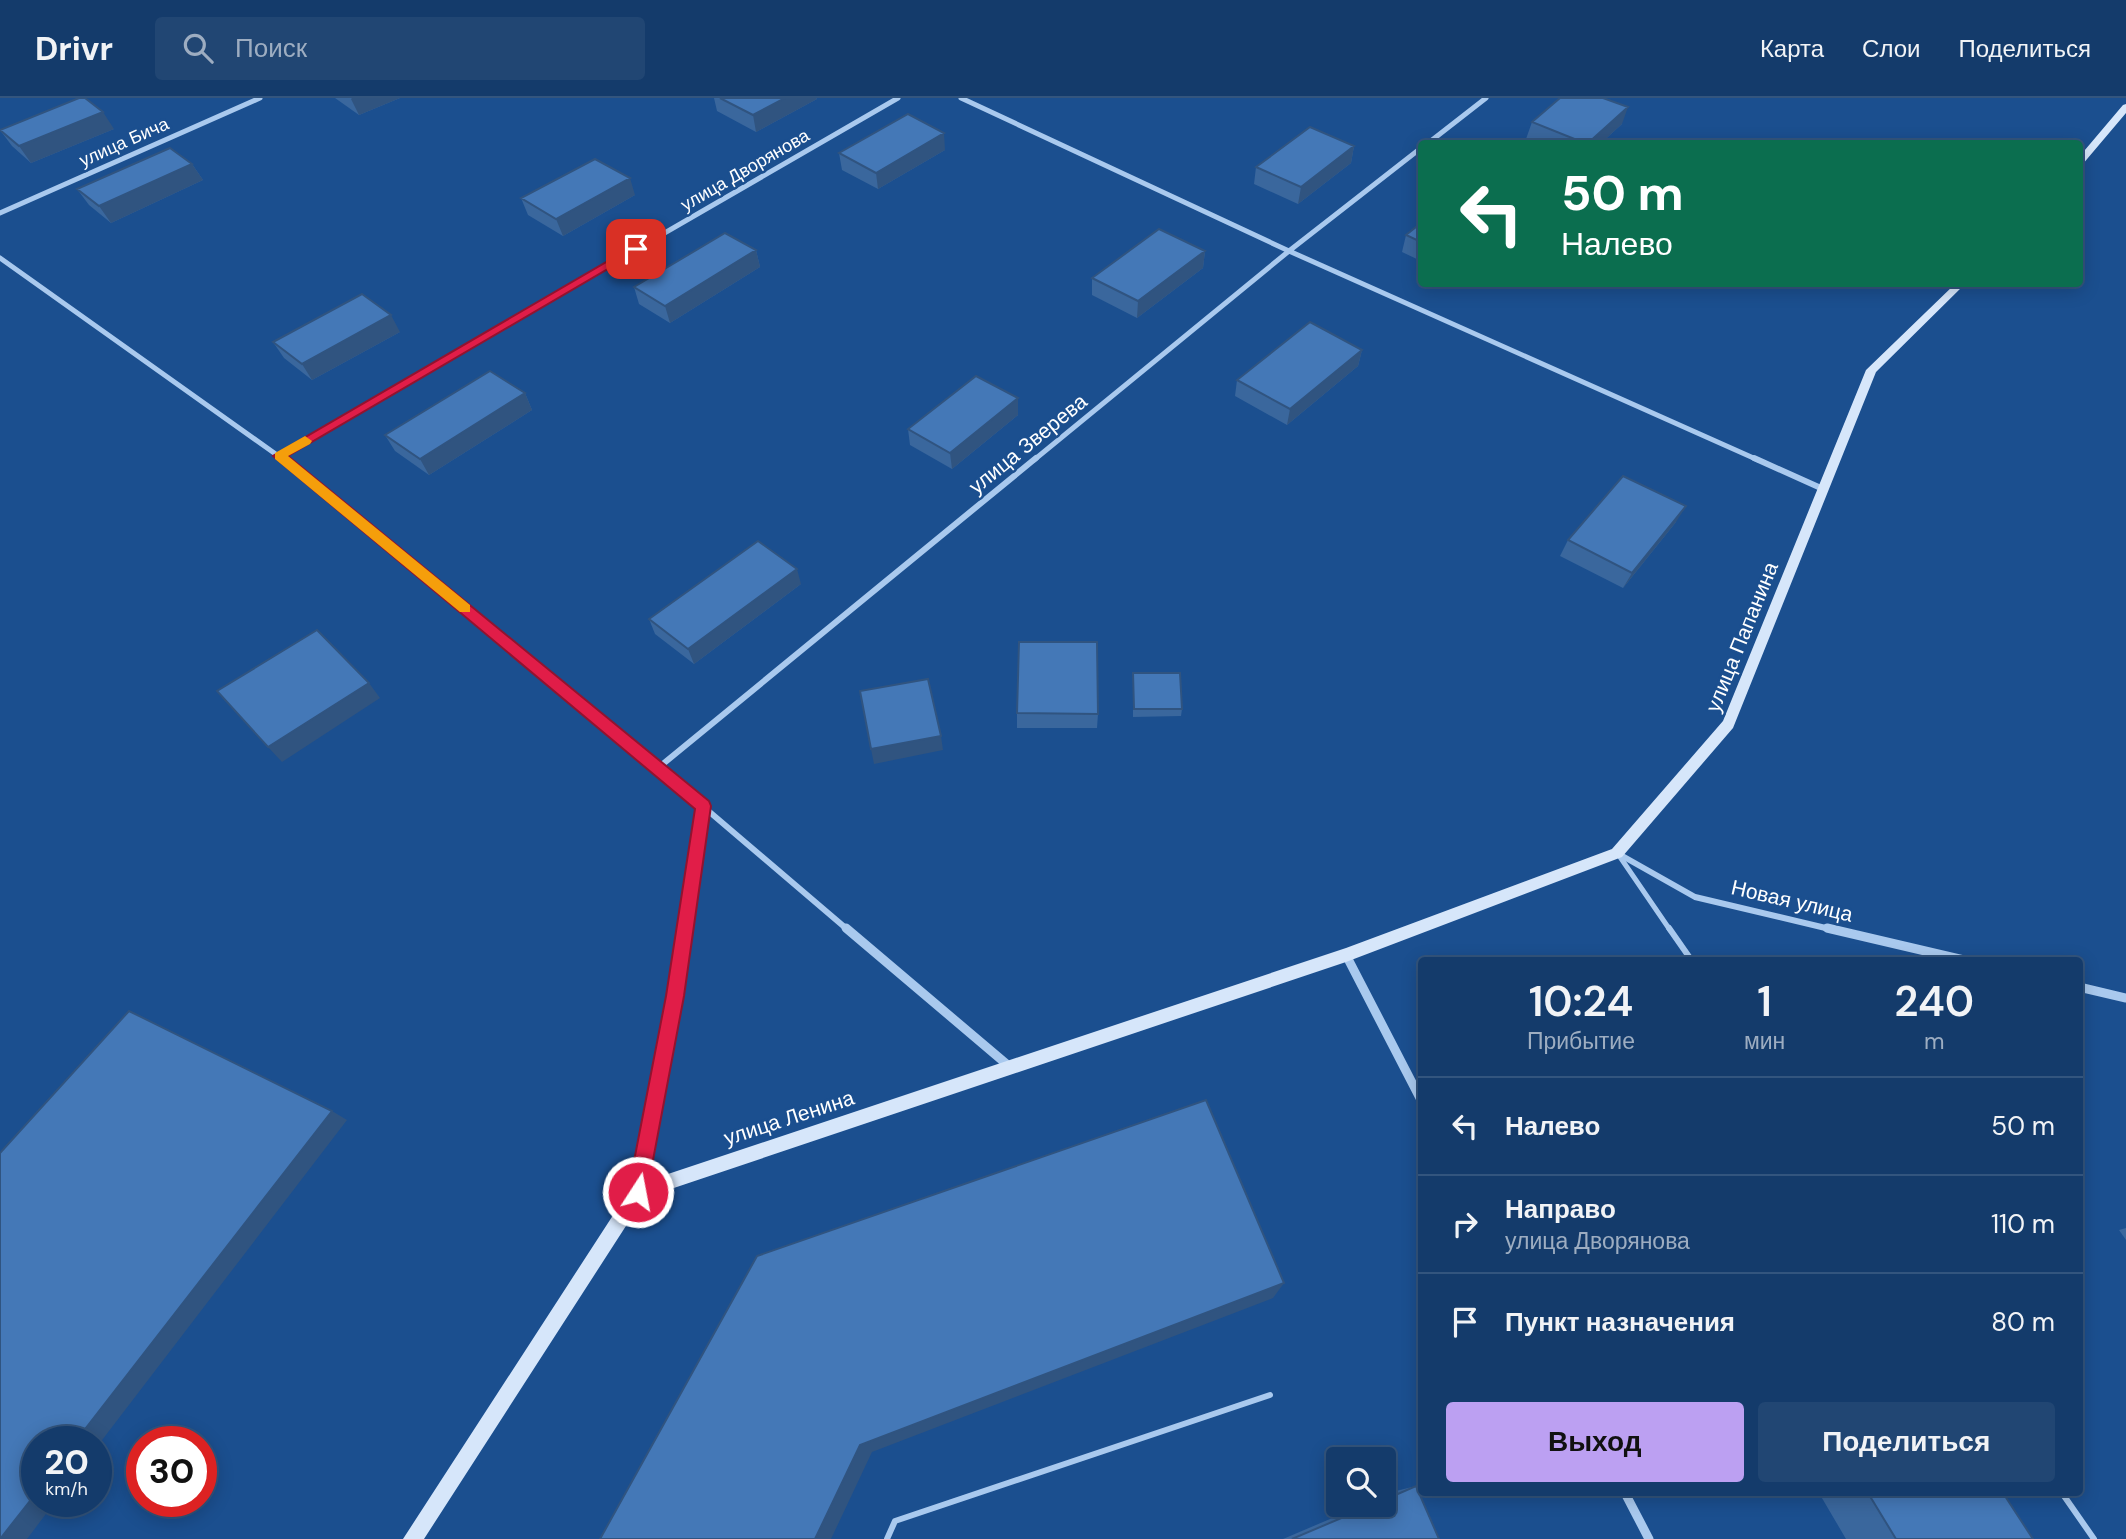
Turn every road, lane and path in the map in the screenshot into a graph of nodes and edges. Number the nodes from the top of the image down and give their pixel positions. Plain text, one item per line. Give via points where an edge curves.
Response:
1 (260, 98) edge
2 (898, 98) edge
3 (961, 98) edge
4 (1486, 98) edge
5 (2126, 107) edge
6 (1432, 140) edge
7 (1418, 150) edge
8 (2083, 158) edge
9 (0, 213) edge
10 (1289, 251) junction
11 (0, 258) edge
12 (1957, 287) edge
13 (279, 456) junction
14 (1824, 489) junction
15 (658, 768) junction
16 (703, 806) junction
17 (1617, 853) junction
18 (1346, 955) junction
19 (1689, 957) edge
20 (1951, 957) edge
21 (2083, 988) edge
22 (2126, 998) edge
23 (1012, 1069) junction
24 (1418, 1094) edge
25 (638, 1192) junction
26 (1270, 1395) dead end
27 (1627, 1496) edge
28 (2064, 1496) edge
29 (414, 1539) edge
30 (887, 1539) edge
31 (1649, 1539) edge
32 (2094, 1539) edge

1 - 9 street, улица Бича
2 - 13 street, улица Дворянова
3 - 10 street
4 - 6 street
5 - 8 street
7 - 10 street, улица Зверева
10 - 14 street
10 - 15 street, улица Зверева
11 - 13 street
12 - 14 street, улица Папанина via 1871,370
13 - 15 street
14 - 17 street, улица Папанина via 1728,724
15 - 16 street
16 - 23 street
16 - 25 street via 675,996
17 - 18 street, улица Папанина
17 - 19 lane
17 - 20 street, Новая улица via 1695,897
18 - 23 street, улица Ленина
18 - 24 street
21 - 22 street
23 - 25 street, улица Ленина
25 - 29 street
26 - 30 lane via 895,1521
27 - 31 street
28 - 32 lane

